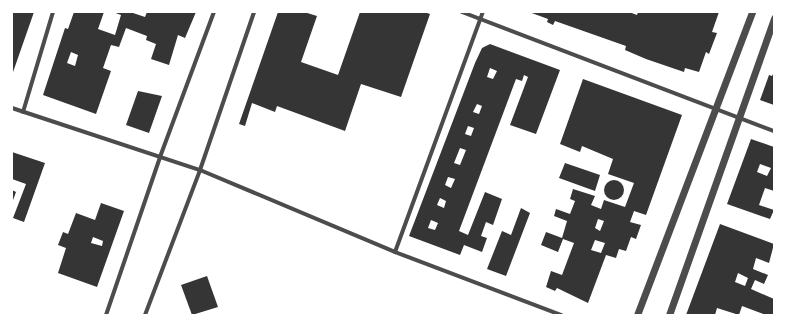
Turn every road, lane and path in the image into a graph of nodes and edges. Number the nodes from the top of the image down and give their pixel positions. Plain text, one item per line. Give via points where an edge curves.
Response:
1 (53, 12) edge
2 (214, 12) edge
3 (254, 12) edge
4 (462, 12) edge
5 (483, 12) edge
6 (752, 12) edge
7 (774, 18) edge
8 (480, 19) junction
9 (12, 108) edge
10 (717, 110) junction
11 (23, 112) junction
12 (740, 119) junction
13 (774, 131) edge
14 (160, 157) junction
15 (200, 170) junction
16 (395, 252) junction
17 (106, 315) edge
18 (145, 315) edge
19 (561, 315) edge
20 (637, 315) edge
21 (669, 315) edge

1 - 11 street
2 - 14 street
3 - 15 street
4 - 8 street
5 - 8 street
6 - 10 street
7 - 12 street
8 - 10 street
8 - 16 street
9 - 11 street
10 - 12 street
10 - 20 street
11 - 14 street
12 - 13 street
12 - 21 street
14 - 15 street
14 - 17 street
15 - 16 street
15 - 18 street
16 - 19 street

